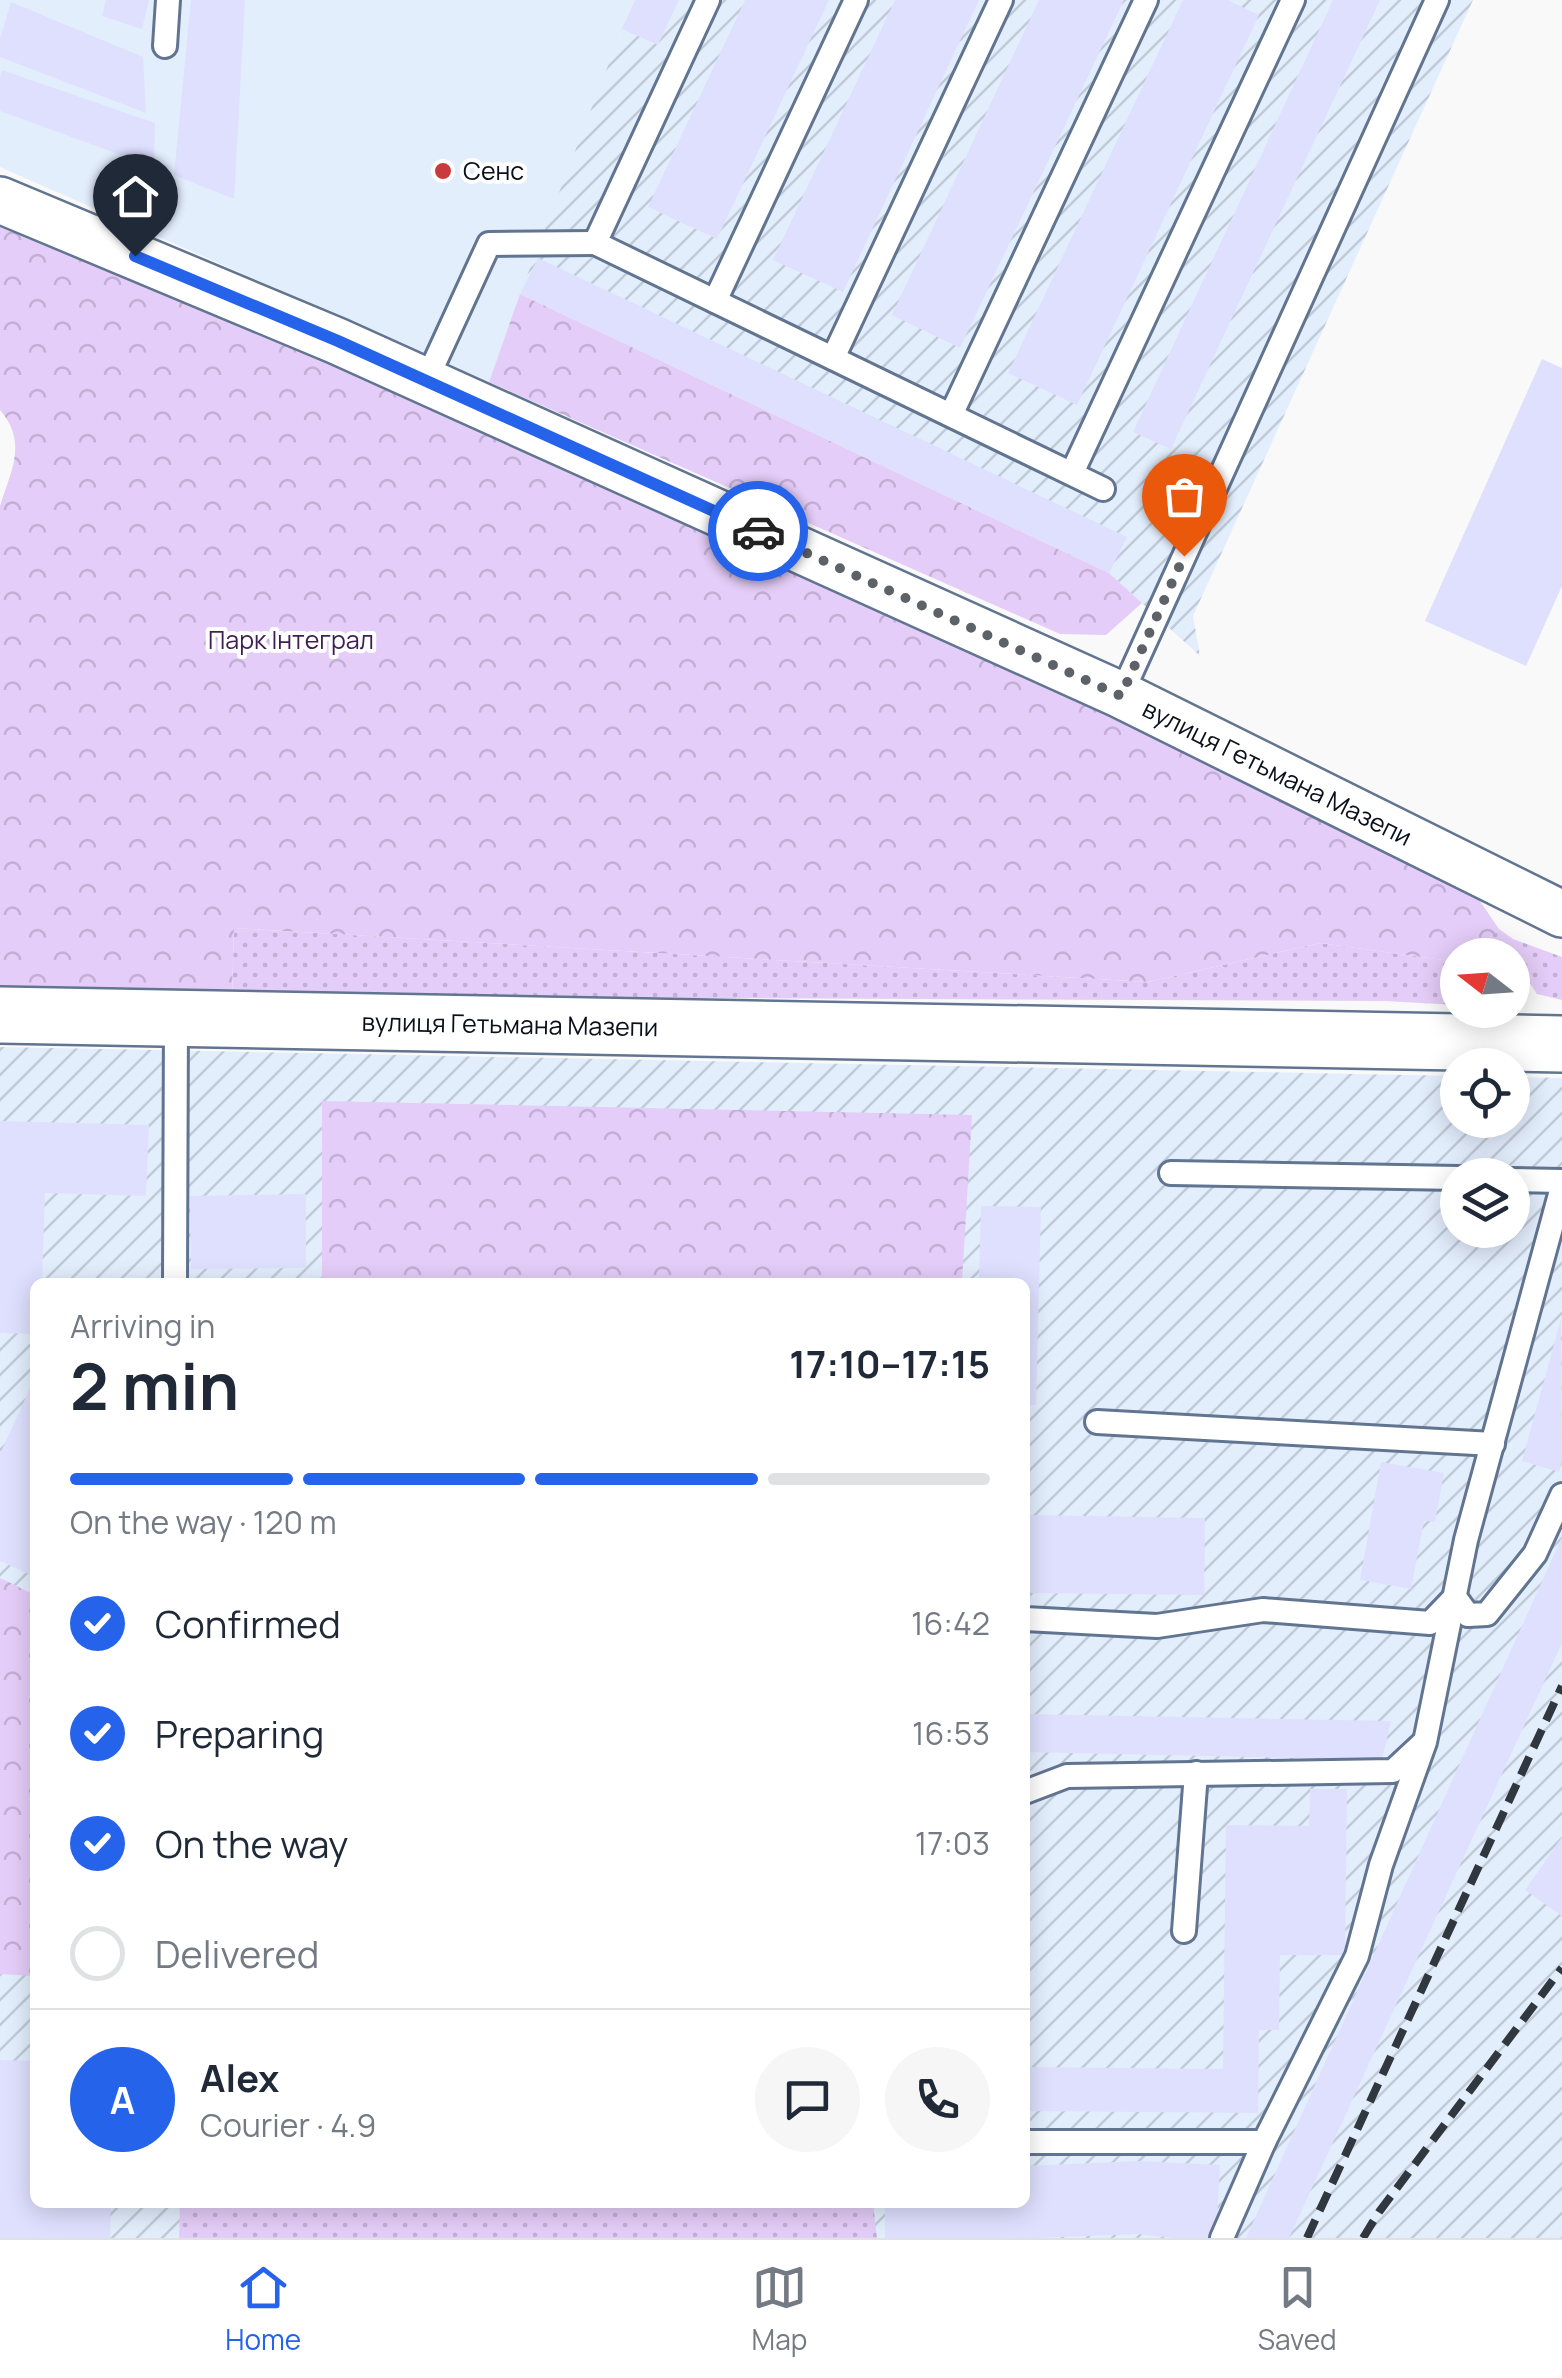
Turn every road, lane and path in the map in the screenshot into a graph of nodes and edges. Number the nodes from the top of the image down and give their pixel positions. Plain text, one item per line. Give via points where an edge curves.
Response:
1 (168, 0) edge
2 (708, 0) edge
3 (856, 0) edge
4 (1002, 0) edge
5 (1146, 0) edge
6 (1293, 0) edge
7 (1437, 0) edge
8 (164, 46) dead end
9 (0, 200) edge
10 (595, 243) junction
11 (715, 302) junction
12 (833, 358) junction
13 (426, 382) junction
14 (952, 415) junction
15 (1072, 473) junction
16 (1103, 489) dead end
17 (1121, 696) junction
18 (1562, 914) edge
19 (0, 1015) edge
20 (176, 1018) junction
21 (1562, 1044) edge
22 (1170, 1173) dead end
23 (1440, 1178) edge
24 (1530, 1181) edge
25 (1562, 1184) edge
26 (175, 1278) edge
27 (1097, 1422) dead end
28 (1492, 1444) junction
29 (1562, 1495) edge
30 (1455, 1598) junction
31 (1030, 1619) edge
32 (1425, 1742) junction
33 (1196, 1774) junction
34 (1030, 1790) edge
35 (1184, 1930) dead end
36 (1030, 2142) edge
37 (1264, 2142) junction
38 (1222, 2238) edge

1 - 8 lane
2 - 10 lane
3 - 11 lane
4 - 12 lane
5 - 14 lane
6 - 15 lane
7 - 17 lane
9 - 13 street, вулиця Гетьмана Мазепи
10 - 11 lane
10 - 13 lane via 489,244
11 - 12 lane
12 - 14 lane
13 - 17 street, вулиця Гетьмана Мазепи
14 - 15 lane
15 - 16 lane
17 - 18 street, вулиця Гетьмана Мазепи
19 - 20 main road, вулиця Гетьмана Мазепи
20 - 21 main road, вулиця Гетьмана Мазепи
20 - 26 lane
22 - 23 lane
24 - 25 lane
25 - 28 lane
27 - 28 lane
28 - 30 lane
29 - 30 lane via 1535,1554 1488,1614 1468,1614
30 - 31 lane via 1430,1624 1263,1610 1156,1626
30 - 32 lane
32 - 33 lane via 1393,1771
32 - 37 lane via 1357,1956
33 - 34 lane via 1068,1776
33 - 35 lane
36 - 37 lane
37 - 38 lane

